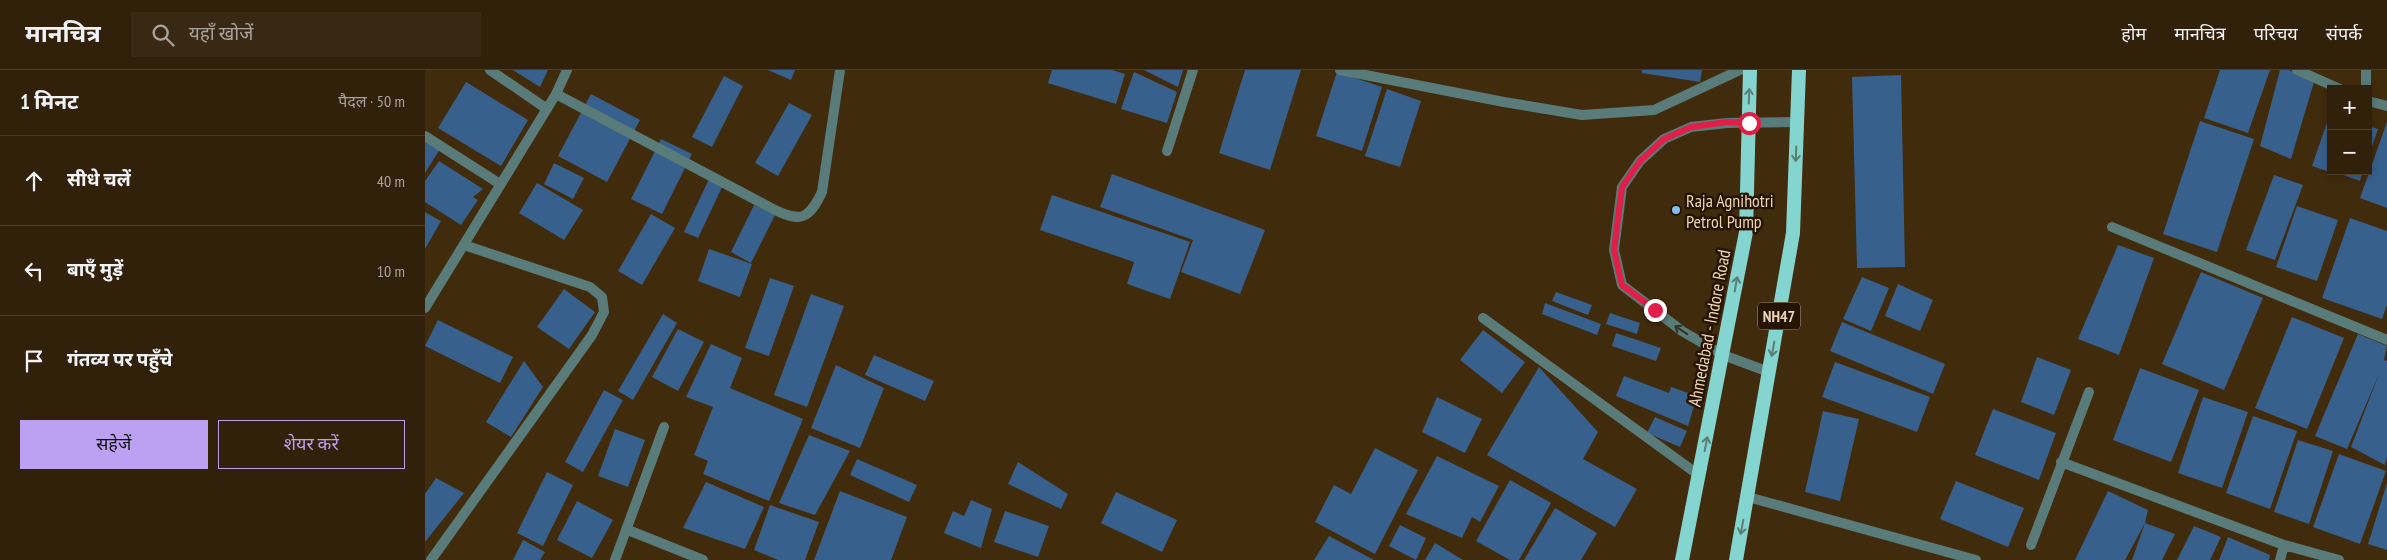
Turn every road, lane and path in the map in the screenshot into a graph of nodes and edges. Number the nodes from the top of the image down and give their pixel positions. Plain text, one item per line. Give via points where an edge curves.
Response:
1 (490, 70) edge
2 (567, 70) edge
3 (839, 70) edge
4 (1193, 70) edge
5 (1340, 70) edge
6 (1740, 70) edge
7 (1750, 70) edge
8 (1799, 70) edge
9 (2297, 70) edge
10 (2366, 70) edge
11 (2331, 85) edge
12 (2365, 85) edge
13 (556, 94) junction
14 (2372, 102) edge
15 (2387, 106) edge
16 (547, 109) junction
17 (1797, 122) junction
18 (1749, 123) junction
19 (425, 136) edge
20 (1167, 151) dead end
21 (500, 184) junction
22 (2112, 227) dead end
23 (464, 245) junction
24 (425, 308) edge
25 (1483, 318) dead end
26 (2387, 340) edge
27 (1723, 355) junction
28 (1769, 372) junction
29 (2089, 392) dead end
30 (664, 427) dead end
31 (2061, 462) junction
32 (1700, 476) junction
33 (1748, 497) junction
34 (628, 530) junction
35 (2031, 545) dead end
36 (2284, 546) junction
37 (431, 560) edge
38 (615, 560) edge
39 (703, 560) edge
40 (1682, 560) edge
41 (1736, 560) edge
42 (1976, 560) edge
43 (2280, 560) edge
44 (2339, 560) edge

1 - 16 street
2 - 13 street
3 - 13 street via 822,192 813,210 800,218 773,209
4 - 20 street
5 - 6 street via 1582,115 1654,110
18 -> 7 highway, Ahmedabad - Indore Road / NH47
8 - 17 highway, NH47
9 - 11 street
10 - 12 street
13 - 16 street
14 - 15 street
16 - 21 street
17 - 18 street
17 -> 28 highway, NH47 via 1793,233
27 -> 18 highway, Ahmedabad - Indore Road / NH47 via 1746,232
27 -> 18 street via 1682,331 1622,285 1614,250 1622,187 1640,161 1664,139 1691,127 1727,122
19 - 21 street
21 - 23 street
22 - 26 street
23 - 24 street
23 - 37 street via 590,287 602,297 604,312 592,336
25 - 32 street
27 - 28 street
32 -> 27 highway, Ahmedabad - Indore Road / NH47
28 - 33 highway, NH47
29 - 31 street
30 - 34 street
31 - 35 street
31 - 36 street
32 - 40 highway, Ahmedabad - Indore Road / NH47
33 -> 41 highway, NH47
33 - 42 street
34 - 38 street
34 - 39 street
36 - 43 street
36 - 44 street

